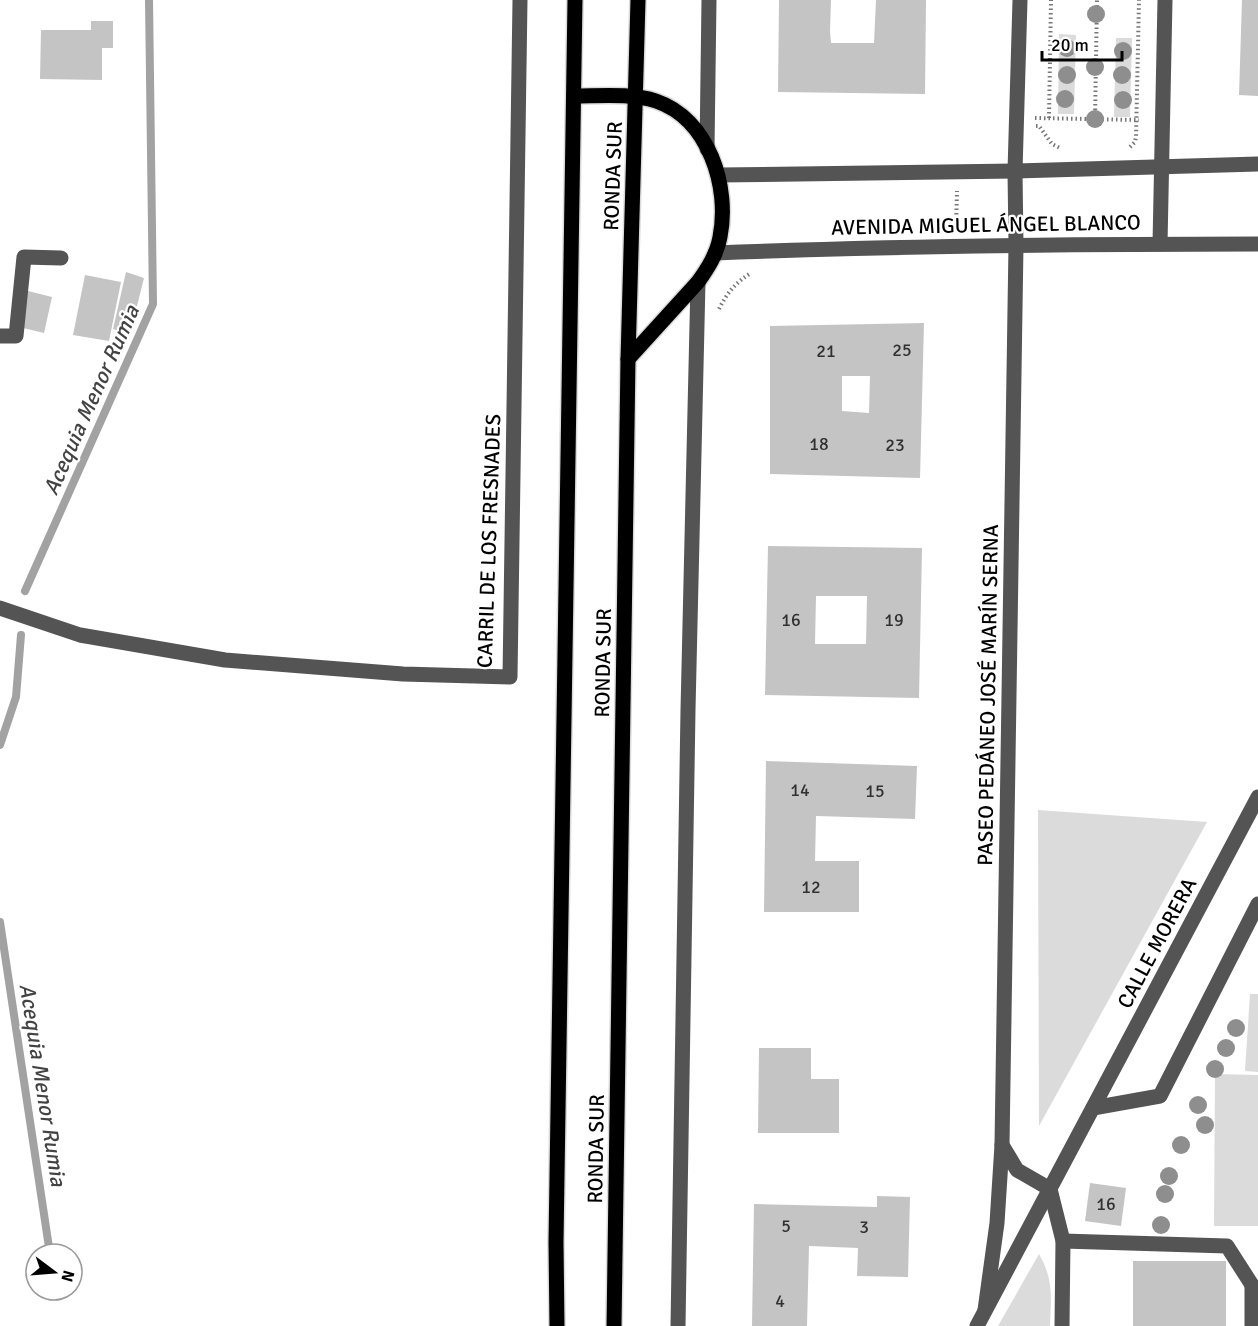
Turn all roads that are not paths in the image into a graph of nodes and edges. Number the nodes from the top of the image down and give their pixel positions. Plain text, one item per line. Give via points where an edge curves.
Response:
1 (520, 0) edge
2 (575, 0) edge
3 (638, 0) edge
4 (709, 0) edge
5 (1020, 0) edge
6 (1165, 0) edge
7 (574, 96) junction
8 (636, 97) junction
9 (708, 149) junction
10 (1258, 164) edge
11 (1162, 166) junction
12 (1015, 171) junction
13 (718, 175) junction
14 (1160, 244) junction
15 (1258, 244) edge
16 (1016, 245) junction
17 (715, 253) junction
18 (61, 258) dead end
19 (698, 282) junction
20 (0, 336) edge
21 (628, 360) junction
22 (0, 608) edge
23 (1258, 797) edge
24 (1258, 904) edge
25 (1093, 1108) junction
26 (1002, 1145) junction
27 (1050, 1189) junction
28 (1062, 1240) junction
29 (1255, 1285) edge
30 (985, 1310) junction
31 (557, 1326) edge
32 (614, 1326) edge
33 (678, 1326) edge
34 (976, 1326) edge
35 (1062, 1326) edge
36 (1252, 1326) edge

1 - 22 street, CARRIL DE LOS FRESNADES via 510,677 403,674 225,660 80,635
2 - 7 main road, RONDA SUR
3 - 8 main road, RONDA SUR
4 - 9 street
5 - 12 street, PASEO PEDÁNEO JOSÉ MARÍN SERNA
6 - 11 street
7 - 8 main road
7 - 31 main road, RONDA SUR
8 - 9 main road via 676,111
8 - 21 main road, RONDA SUR
9 - 13 main road
10 - 11 street
11 - 12 street
11 - 14 street
12 - 13 street
12 - 16 street, PASEO PEDÁNEO JOSÉ MARÍN SERNA
13 - 17 main road via 722,216
14 - 15 street, AVENIDA MIGUEL ÁNGEL BLANCO
14 - 16 street, AVENIDA MIGUEL ÁNGEL BLANCO
16 - 17 street, AVENIDA MIGUEL ÁNGEL BLANCO
16 - 26 street, PASEO PEDÁNEO JOSÉ MARÍN SERNA
17 - 19 main road
18 - 20 street via 24,257 16,336
19 - 21 main road
19 - 33 street
21 - 32 main road, RONDA SUR
23 - 25 street, CALLE MORERA
24 - 25 street via 1160,1096
25 - 27 street, CALLE MORERA
26 - 27 street via 1017,1170
26 - 30 street, PASEO PEDÁNEO JOSÉ MARÍN SERNA via 997,1223
27 - 28 street
27 - 30 street, CALLE MORERA
28 - 29 street via 1227,1246
28 - 35 street
29 - 36 street
30 - 34 street, CALLE MORERA

